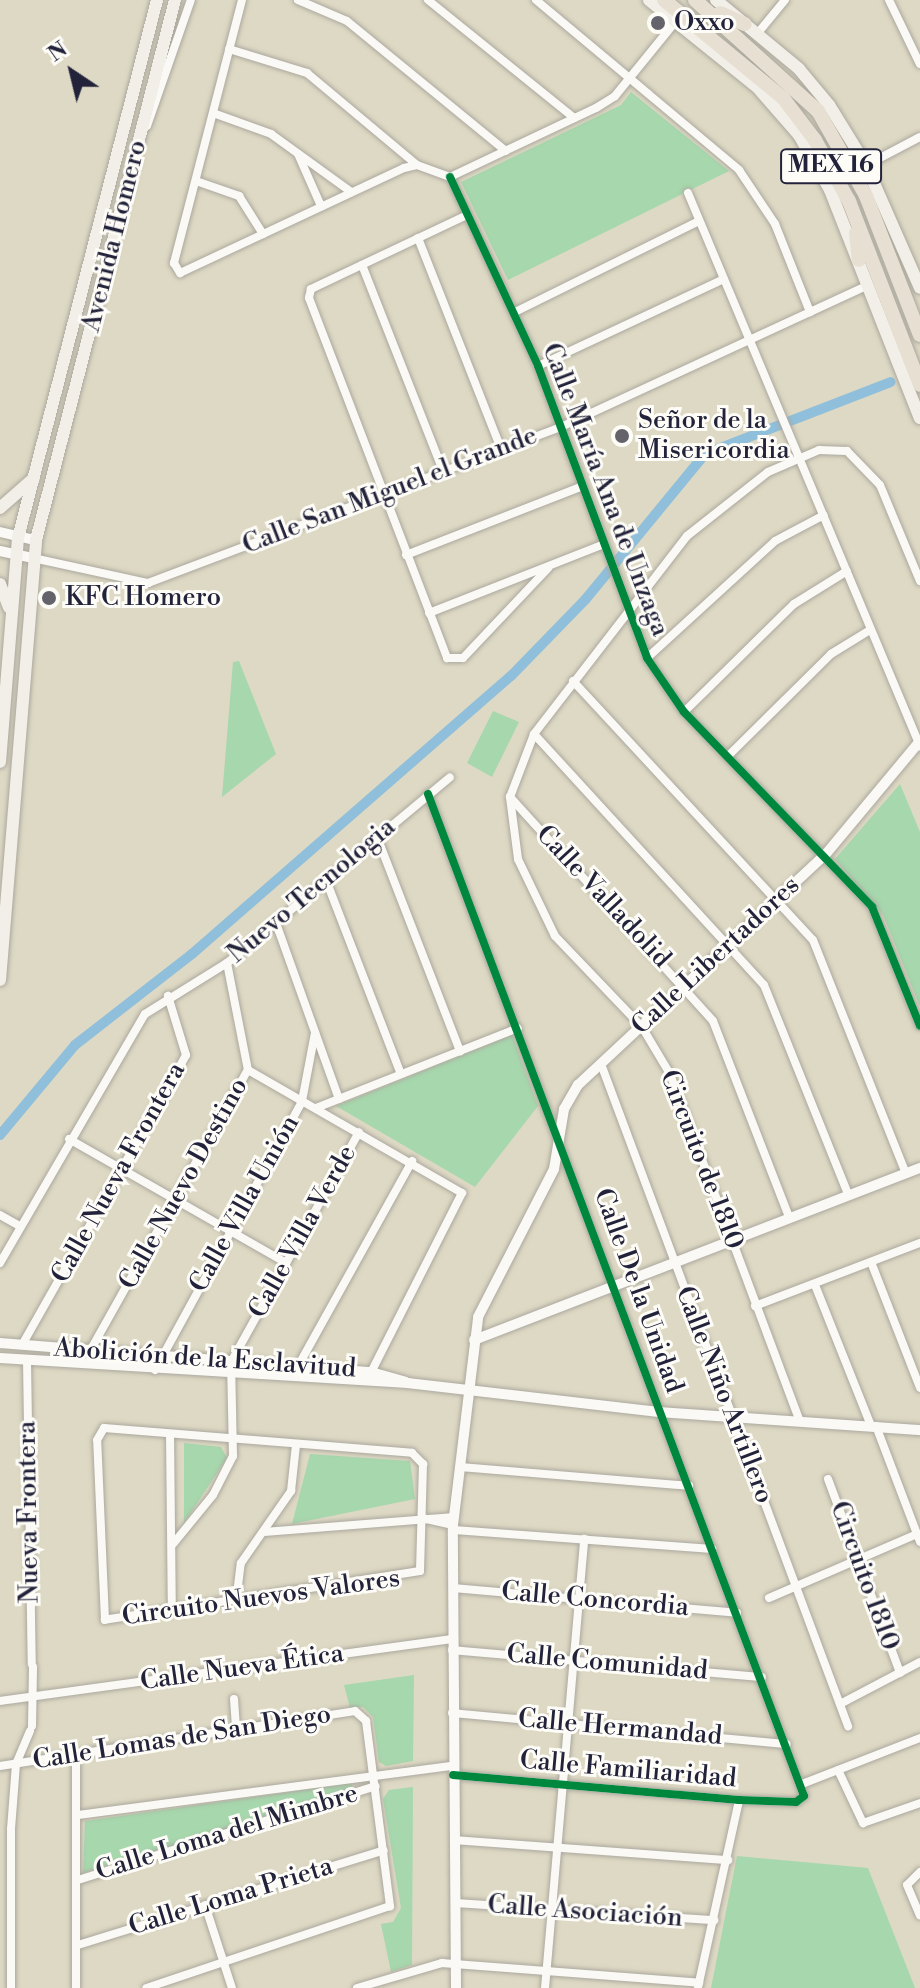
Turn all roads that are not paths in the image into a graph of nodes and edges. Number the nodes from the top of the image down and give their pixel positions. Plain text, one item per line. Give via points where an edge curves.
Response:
1 (157, 0) edge
2 (175, 0) edge
3 (191, 0) edge
4 (242, 0) edge
5 (298, 0) edge
6 (428, 0) edge
7 (536, 0) edge
8 (649, 0) edge
9 (664, 0) edge
10 (785, 0) edge
11 (889, 0) edge
12 (704, 2) edge
13 (676, 21) junction
14 (751, 29) junction
15 (229, 49) junction
16 (920, 64) edge
17 (629, 78) junction
18 (213, 113) junction
19 (574, 118) junction
20 (920, 137) edge
21 (139, 141) junction
22 (506, 151) junction
23 (298, 153) junction
24 (417, 165) junction
25 (860, 168) junction
26 (450, 177) junction
27 (196, 181) junction
28 (351, 192) junction
29 (688, 193) dead end
30 (321, 206) junction
31 (853, 212) junction
32 (467, 215) junction
33 (699, 221) junction
34 (263, 234) junction
35 (418, 238) junction
36 (859, 260) junction
37 (362, 265) junction
38 (724, 279) junction
39 (868, 285) junction
40 (920, 288) edge
41 (515, 312) junction
42 (810, 312) junction
43 (920, 335) edge
44 (750, 340) junction
45 (538, 366) junction
46 (920, 385) edge
47 (920, 418) edge
48 (561, 427) junction
49 (501, 449) junction
50 (800, 458) junction
51 (37, 469) junction
52 (443, 471) junction
53 (583, 486) junction
54 (383, 493) junction
55 (0, 508) edge
56 (824, 515) junction
57 (0, 532) edge
58 (18, 538) junction
59 (36, 540) junction
60 (604, 544) junction
61 (0, 551) edge
62 (15, 555) junction
63 (406, 555) junction
64 (33, 558) junction
65 (548, 568) junction
66 (847, 571) junction
67 (920, 581) edge
68 (0, 584) edge
69 (11, 611) junction
70 (629, 612) junction
71 (429, 613) junction
72 (870, 630) junction
73 (647, 658) junction
74 (573, 681) junction
75 (684, 712) junction
76 (534, 734) junction
77 (919, 743) edge
78 (728, 756) junction
79 (0, 762) edge
80 (450, 777) dead end
81 (428, 794) junction
82 (510, 797) junction
83 (377, 837) junction
84 (825, 855) junction
85 (326, 880) junction
86 (778, 899) junction
87 (276, 923) junction
88 (731, 943) junction
89 (227, 963) junction
90 (0, 980) edge
91 (686, 986) junction
92 (168, 996) junction
93 (920, 1026) edge
94 (642, 1027) junction
95 (518, 1028) junction
96 (315, 1033) junction
97 (460, 1051) junction
98 (601, 1064) junction
99 (248, 1070) junction
100 (401, 1074) junction
101 (339, 1099) junction
102 (302, 1101) junction
103 (316, 1108) junction
104 (359, 1132) junction
105 (69, 1139) junction
106 (562, 1141) junction
107 (412, 1161) junction
108 (920, 1168) edge
109 (122, 1169) junction
110 (906, 1174) junction
111 (848, 1194) junction
112 (177, 1201) junction
113 (0, 1215) edge
114 (789, 1217) junction
115 (20, 1226) junction
116 (229, 1231) junction
117 (731, 1240) junction
118 (920, 1243) edge
119 (673, 1262) junction
120 (871, 1262) junction
121 (0, 1263) edge
122 (286, 1263) junction
123 (615, 1285) junction
124 (815, 1285) junction
125 (755, 1306) junction
126 (474, 1340) junction
127 (0, 1343) edge
128 (22, 1345) junction
129 (90, 1351) junction
130 (0, 1358) edge
131 (160, 1358) junction
132 (27, 1361) junction
133 (231, 1362) junction
134 (297, 1368) junction
135 (155, 1370) junction
136 (371, 1372) junction
137 (232, 1377) junction
138 (408, 1383) junction
139 (920, 1388) edge
140 (468, 1391) junction
141 (660, 1412) junction
142 (732, 1414) junction
143 (799, 1419) junction
144 (874, 1426) junction
145 (920, 1430) edge
146 (170, 1434) junction
147 (236, 1440) junction
148 (296, 1445) junction
149 (460, 1467) junction
150 (828, 1479) dead end
151 (689, 1486) junction
152 (422, 1518) junction
153 (454, 1524) junction
154 (264, 1532) junction
155 (918, 1538) edge
156 (584, 1539) junction
157 (173, 1544) junction
158 (712, 1549) junction
159 (859, 1560) junction
160 (796, 1586) junction
161 (453, 1588) junction
162 (578, 1598) junction
163 (769, 1598) dead end
164 (236, 1602) junction
165 (172, 1612) junction
166 (737, 1613) junction
167 (452, 1644) junction
168 (572, 1659) junction
169 (920, 1662) edge
170 (900, 1673) junction
171 (762, 1677) junction
172 (31, 1697) junction
173 (234, 1699) dead end
174 (0, 1701) edge
175 (840, 1704) junction
176 (452, 1713) junction
177 (567, 1722) junction
178 (848, 1726) dead end
179 (236, 1729) junction
180 (920, 1738) edge
181 (787, 1744) junction
182 (76, 1753) junction
183 (16, 1764) junction
184 (0, 1766) edge
185 (452, 1770) junction
186 (838, 1770) junction
187 (375, 1776) junction
188 (802, 1784) junction
189 (561, 1785) junction
190 (376, 1786) junction
191 (739, 1800) junction
192 (800, 1801) joint
193 (920, 1803) edge
194 (78, 1815) junction
195 (11, 1829) junction
196 (0, 1831) edge
197 (454, 1840) junction
198 (556, 1848) junction
199 (384, 1850) junction
200 (728, 1860) junction
201 (920, 1872) edge
202 (78, 1880) junction
203 (11, 1896) junction
204 (0, 1897) edge
205 (456, 1903) junction
206 (205, 1905) junction
207 (551, 1909) junction
208 (920, 1915) edge
209 (714, 1920) junction
210 (78, 1945) junction
211 (11, 1960) junction
212 (0, 1962) edge
213 (224, 1963) junction
214 (456, 1963) junction
215 (546, 1973) junction
216 (382, 1984) edge
217 (699, 1985) edge
218 (11, 1988) edge
219 (76, 1988) edge
220 (146, 1988) edge
221 (232, 1988) edge
222 (357, 1988) edge
223 (456, 1988) edge
224 (545, 1988) edge

1 - 51 main road, Avenida Homero
2 - 21 main road, Avenida Homero
3 - 21 street
4 - 15 street
5 - 22 street via 347,21
6 - 19 street
7 - 17 street
8 - 13 main road
9 - 31 highway, MEX 16 via 783,98
10 - 14 street
11 - 16 street
12 - 14 highway
12 - 25 highway, MEX 16 via 799,88
13 - 17 street
13 - 36 main road via 788,120 830,190
14 - 25 main road via 811,81
15 - 18 street
15 - 24 street via 307,73
17 - 19 street via 609,100
17 - 42 street via 753,188
18 - 23 street via 264,130
18 - 27 street
19 - 22 street
20 - 25 street
21 - 59 main road, Avenida Homero
22 - 26 street
23 - 28 street
23 - 30 street
24 - 26 street
24 - 28 street
25 - 40 main road
25 - 43 highway, MEX 16
26 - 32 street, Calle María Ana de Unzaga
27 - 34 street via 239,196
27 - 34 street via 177,271
28 - 30 street
29 - 33 street
30 - 34 street
31 - 36 highway
31 - 46 highway, MEX 16
32 - 35 street
32 - 41 street, Calle María Ana de Unzaga
33 - 38 street
33 - 41 street
35 - 37 street
35 - 49 street
36 - 39 main road
37 - 52 street
37 - 54 street via 308,293
38 - 44 street
38 - 45 street
39 - 42 street, Calle San Miguel el Grande
39 - 47 main road
41 - 45 street, Calle María Ana de Unzaga
42 - 44 street, Calle San Miguel el Grande
44 - 48 street, Calle San Miguel el Grande
44 - 50 street
45 - 48 street, Calle María Ana de Unzaga
48 - 49 street, Calle San Miguel el Grande
48 - 53 street, Calle María Ana de Unzaga
49 - 52 street, Calle San Miguel el Grande
50 - 56 street
50 - 67 street via 836,448 860,461 893,509
50 - 70 street via 718,505
51 - 55 main road
51 - 58 main road, Avenida Homero
52 - 54 street, Calle San Miguel el Grande
53 - 60 street, Calle María Ana de Unzaga
53 - 63 street
54 - 63 street
54 - 64 street, Calle San Miguel el Grande via 143,584
56 - 66 street
56 - 73 street via 775,541
57 - 58 street
58 - 59 street
58 - 62 main road, Avenida Homero
59 - 64 main road, Avenida Homero
60 - 65 street
60 - 70 street, Calle María Ana de Unzaga
61 - 62 street
62 - 64 street
62 - 69 main road
63 - 71 street
64 - 90 main road
65 - 71 street
65 - 71 street via 460,660 446,656
66 - 72 street
66 - 75 street via 794,604
68 - 69 main road
69 - 79 main road
70 - 73 street, Calle María Ana de Unzaga
70 - 74 street
72 - 77 street
72 - 78 street via 831,654
73 - 75 street, Calle María Ana de Unzaga
74 - 76 street
74 - 86 street
75 - 78 street, Calle María Ana de Unzaga
76 - 82 street
76 - 88 street
77 - 84 street, Calle Libertadores
78 - 84 street, Calle María Ana de Unzaga
80 - 81 street, Nuevo Tecnologia
81 - 83 street, Nuevo Tecnologia
81 - 95 street, Calle De la Unidad
82 - 91 street, Calle Valladolid
82 - 94 street, Circuito de 1810 via 518,859 555,936
83 - 85 street, Nuevo Tecnologia
83 - 97 street
84 - 86 street, Calle Libertadores
84 - 93 street, Calle María Ana de Unzaga via 879,918
85 - 87 street, Nuevo Tecnologia
85 - 100 street
86 - 88 street, Calle Libertadores
86 - 110 street via 827,964
87 - 89 street, Nuevo Tecnologia
87 - 96 street
88 - 91 street, Calle Libertadores
88 - 111 street via 777,1009
89 - 92 street, Nuevo Tecnologia
89 - 99 street, Calle Nuevo Destino
91 - 94 street, Calle Libertadores
91 - 114 street, Calle Valladolid via 720,1033
92 - 105 street, Nuevo Tecnologia via 135,1026
92 - 109 street, Calle Nueva Frontera via 186,1055
94 - 98 street, Calle Libertadores
94 - 117 street, Circuito de 1810 via 670,1074
95 - 97 street
95 - 106 street, Calle De la Unidad
96 - 101 street
96 - 102 street, Calle Villa Unión
97 - 100 street
98 - 106 street, Calle Libertadores via 569,1097
98 - 119 street, Calle Niño Artillero
99 - 102 street
99 - 112 street, Calle Nuevo Destino
100 - 101 street
101 - 103 street
102 - 103 street
102 - 116 street, Calle Villa Unión
103 - 104 street
104 - 107 street
104 - 122 street, Calle Villa Verde
105 - 109 street
105 - 115 street, Nuevo Tecnologia
106 - 123 street, Calle De la Unidad
106 - 126 street, Calle Libertadores via 483,1306
107 - 134 street
107 - 136 street via 459,1187 463,1204
108 - 110 street
109 - 112 street
109 - 128 street, Calle Nueva Frontera
110 - 111 street
111 - 114 street
112 - 116 street
112 - 129 street, Calle Nuevo Destino
113 - 115 street
114 - 117 street
115 - 121 street, Nuevo Tecnologia
116 - 122 street
116 - 131 street, Calle Villa Unión
117 - 119 street
117 - 125 street, Circuito de 1810
118 - 120 street
119 - 123 street
119 - 142 street, Calle Niño Artillero
120 - 124 street
120 - 139 street
122 - 133 street, Calle Villa Verde
123 - 126 street
123 - 141 street, Calle De la Unidad
124 - 125 street
124 - 144 street
125 - 143 street, Circuito de 1810
126 - 140 street, Calle Libertadores
127 - 128 street, Abolición de la Esclavitud
128 - 129 street, Abolición de la Esclavitud
129 - 131 street, Abolición de la Esclavitud
130 - 132 street, Abolición de la Esclavitud
131 - 133 street, Abolición de la Esclavitud
131 - 135 street, Calle Villa Unión
132 - 135 street, Abolición de la Esclavitud
132 - 172 street, Nueva Frontera
133 - 134 street, Abolición de la Esclavitud
133 - 137 street
134 - 136 street, Abolición de la Esclavitud
135 - 137 street, Abolición de la Esclavitud
136 - 138 street, Abolición de la Esclavitud
137 - 138 street, Abolición de la Esclavitud
137 - 147 street
138 - 140 street, Abolición de la Esclavitud
140 - 141 street, Abolición de la Esclavitud
140 - 149 street, Calle Libertadores
141 - 142 street, Abolición de la Esclavitud
141 - 151 street, Calle De la Unidad
142 - 143 street, Abolición de la Esclavitud
142 - 160 street, Calle Niño Artillero
143 - 144 street, Abolición de la Esclavitud
144 - 145 street, Abolición de la Esclavitud
144 - 155 street
146 - 147 street, Circuito Nuevos Valores
146 - 157 street
146 - 165 street, Circuito Nuevos Valores via 104,1428 97,1472 100,1615 110,1621
147 - 148 street, Circuito Nuevos Valores
147 - 157 street via 227,1472
148 - 152 street, Circuito Nuevos Valores via 418,1456
148 - 154 street via 291,1491
149 - 151 street
149 - 153 street, Calle Libertadores
150 - 159 street, Circuito 1810
151 - 158 street, Calle De la Unidad
152 - 153 street
152 - 154 street
152 - 164 street, Circuito Nuevos Valores via 416,1575
153 - 156 street
153 - 161 street, Calle Libertadores
154 - 164 street via 241,1563
155 - 159 street
156 - 158 street
156 - 162 street
157 - 165 street
158 - 166 street, Calle De la Unidad
159 - 160 street
159 - 170 street, Circuito 1810
160 - 163 street
160 - 175 street, Calle Niño Artillero
161 - 162 street, Calle Concordia
161 - 167 street, Calle Libertadores
162 - 166 street, Calle Concordia
162 - 168 street
164 - 165 street, Circuito Nuevos Valores
166 - 171 street, Calle De la Unidad
167 - 168 street, Calle Comunidad
167 - 172 street, Calle Nueva Ética
167 - 176 street, Calle Libertadores
168 - 171 street, Calle Comunidad
168 - 177 street
169 - 170 street
170 - 175 street
171 - 181 street, Calle De la Unidad
172 - 174 street
172 - 183 street, Nueva Frontera via 31,1728
173 - 179 street
175 - 178 street, Calle Niño Artillero
176 - 177 street, Calle Hermandad
176 - 185 street, Calle Libertadores
177 - 181 street, Calle Hermandad
177 - 189 street
179 - 182 street, Calle Lomas de San Diego
179 - 187 street, Calle Lomas de San Diego via 355,1711 363,1717
180 - 186 street
181 - 188 street, Calle De la Unidad
182 - 183 street, Calle Lomas de San Diego
182 - 194 street
183 - 184 street, Calle Lomas de San Diego
183 - 195 street
185 - 187 street, Calle Familiaridad
185 - 189 street, Calle Familiaridad
185 - 197 street, Calle Libertadores
186 - 188 street
186 - 193 street via 863,1823
187 - 190 street
187 - 194 street, Calle Familiaridad
188 - 192 street, Calle De la Unidad
189 - 191 street, Calle Familiaridad
189 - 198 street
190 - 199 street
190 - 202 street, Calle Loma del Mimbre
191 - 192 street, Calle Familiaridad
191 - 200 street
194 - 202 street
195 - 196 street
195 - 203 street
197 - 198 street
197 - 205 street, Calle Libertadores
198 - 200 street
198 - 207 street
199 - 206 street, Calle Loma Prieta
199 - 213 street via 390,1906
200 - 209 street
201 - 208 street via 907,1885
202 - 210 street
203 - 204 street
203 - 211 street
205 - 207 street, Calle Asociación
205 - 214 street, Calle Libertadores
206 - 210 street, Calle Loma Prieta
206 - 213 street
207 - 209 street, Calle Asociación
207 - 215 street
209 - 217 street
210 - 219 street
211 - 212 street
211 - 218 street
213 - 220 street
213 - 221 street
214 - 215 street
214 - 216 street
214 - 223 street, Calle Libertadores
215 - 217 street
215 - 224 street
216 - 222 street

